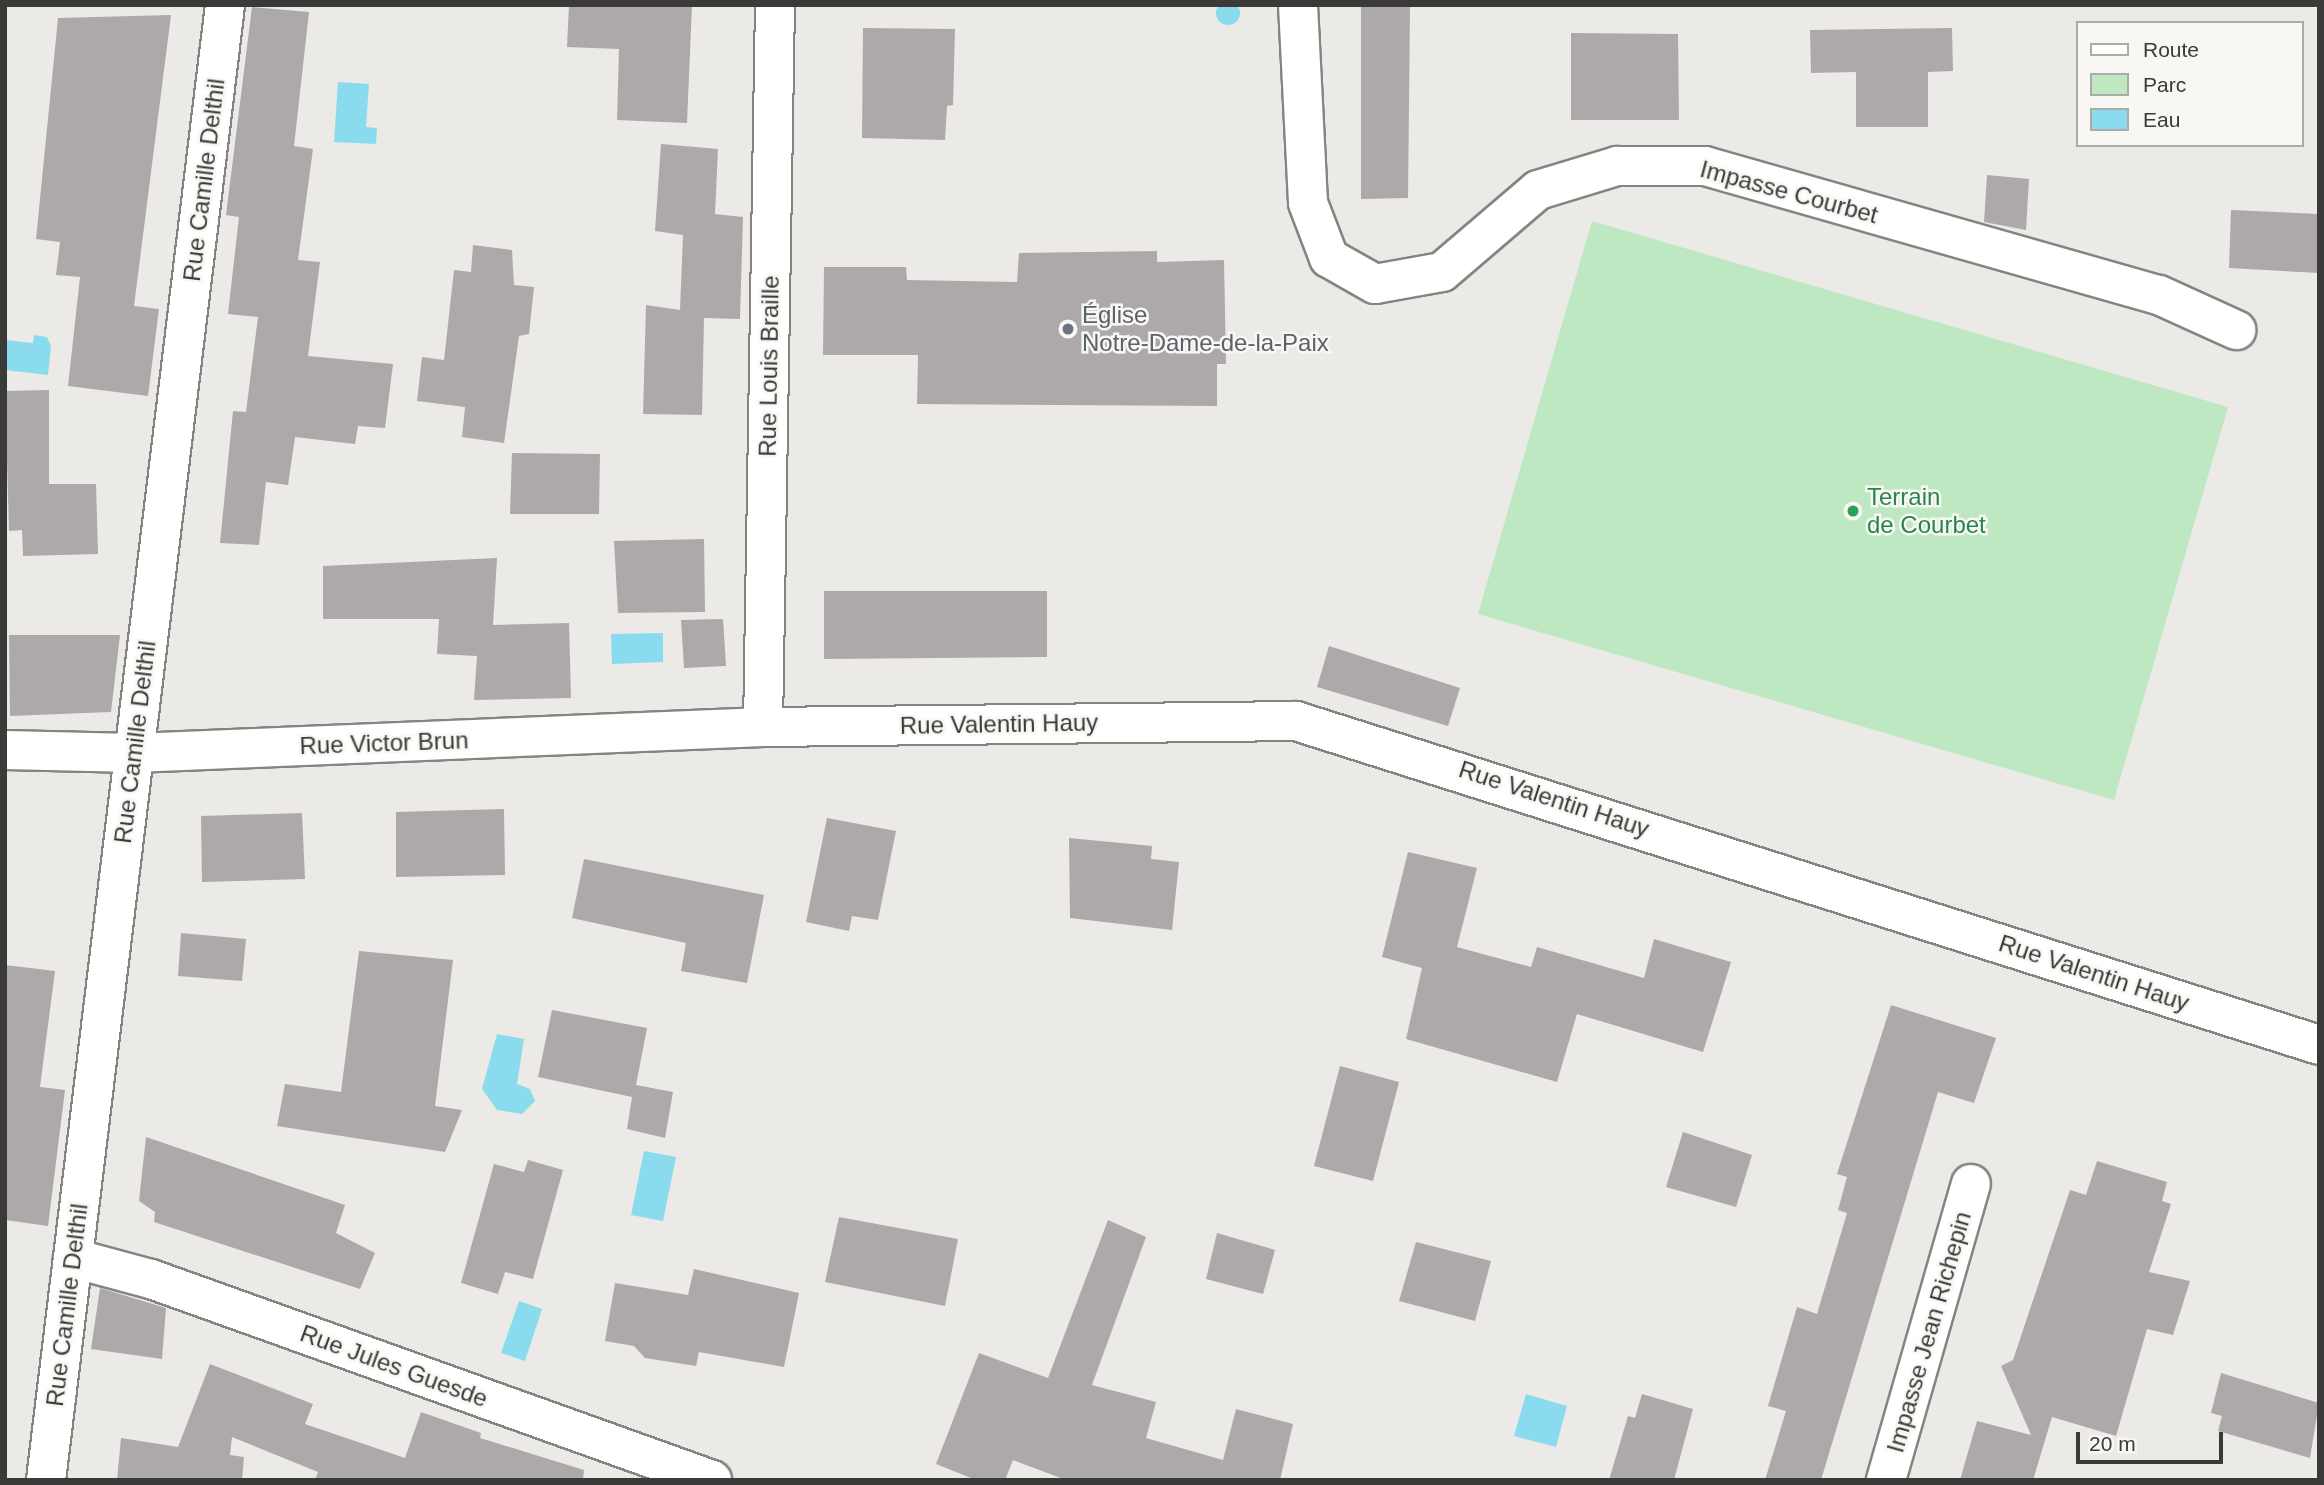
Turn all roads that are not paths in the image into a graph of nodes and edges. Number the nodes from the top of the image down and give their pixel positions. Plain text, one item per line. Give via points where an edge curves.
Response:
1 (225, 5) edge
2 (775, 5) edge
3 (1298, 5) edge
4 (2236, 330) dead end
5 (763, 727) junction
6 (5, 750) edge
7 (134, 753) junction
8 (2319, 1045) edge
9 (1971, 1184) dead end
10 (73, 1258) junction
11 (46, 1480) edge
12 (712, 1480) edge
13 (1886, 1480) edge

1 - 7 street, Rue Camille Delthil
2 - 5 street, Rue Louis Braille
3 - 4 street, Impasse Courbet via 1308,204 1329,258 1375,284 1442,272 1538,190 1617,166 1705,166 2159,295
5 - 7 street, Rue Victor Brun
5 - 8 street, Rue Valentin Hauy via 1296,721
6 - 7 street, Rue Victor Brun
7 - 10 street, Rue Camille Delthil
9 - 13 street, Impasse Jean Richepin
10 - 11 street, Rue Camille Delthil
10 - 12 street, Rue Jules Guesde via 151,1279

